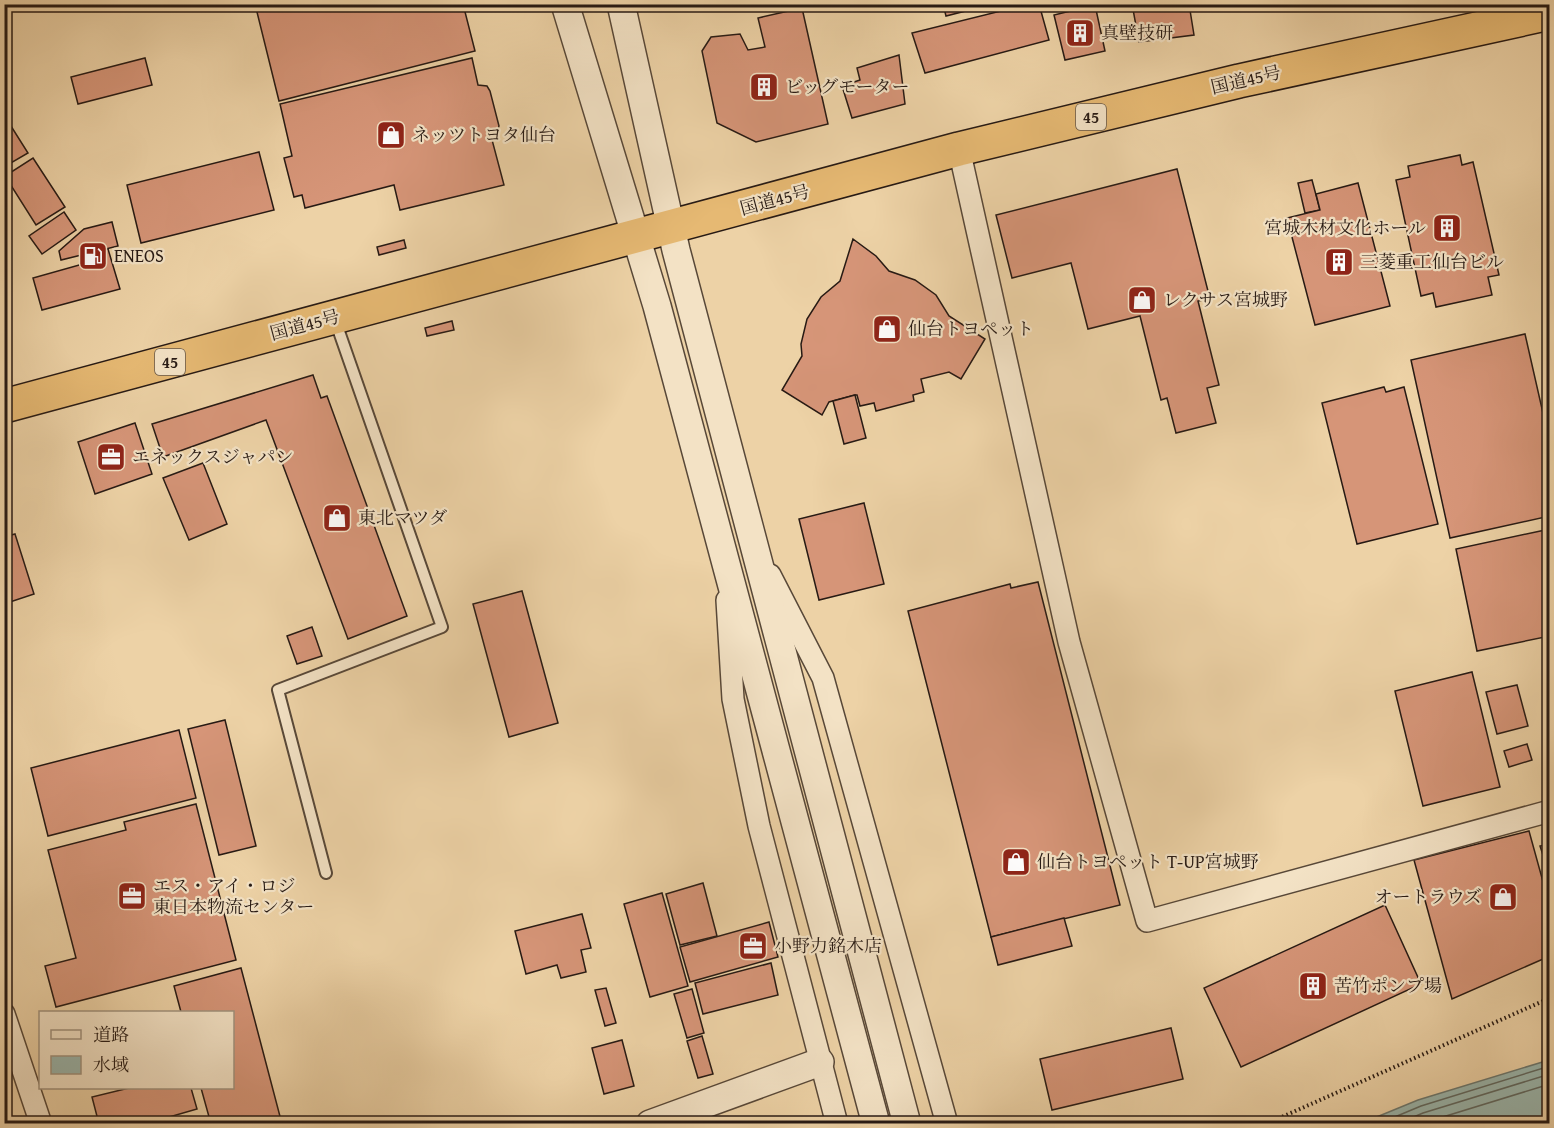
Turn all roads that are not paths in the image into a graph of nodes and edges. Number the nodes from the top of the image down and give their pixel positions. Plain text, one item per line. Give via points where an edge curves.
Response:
1 (565, 4) edge
2 (621, 4) edge
3 (1550, 14) edge
4 (959, 149) junction
5 (671, 227) junction
6 (636, 236) junction
7 (334, 316) junction
8 (4, 405) edge
9 (755, 548) junction
10 (725, 554) junction
11 (1550, 811) edge
12 (326, 873) dead end
13 (4, 1014) edge
14 (820, 1062) junction
15 (41, 1124) edge
16 (650, 1124) edge
17 (837, 1124) edge
18 (876, 1124) edge
19 (907, 1124) edge
20 (947, 1124) edge

1 - 6 street
2 - 5 street
3 - 4 highway, 国道45号 / 45 via 1239,81
4 - 5 highway, 国道45号 / 45
4 - 11 street via 1069,642 1147,921
5 - 6 highway, 国道45号 / 45
5 - 9 street
6 - 7 highway, 国道45号 / 45
6 - 10 street
7 - 8 highway, 国道45号 / 45
7 - 12 lane via 442,627 278,690
9 - 19 street
9 - 20 street via 824,678
10 - 14 street via 733,699 759,826
10 - 18 street
13 - 15 street
14 - 16 street
14 - 17 street

